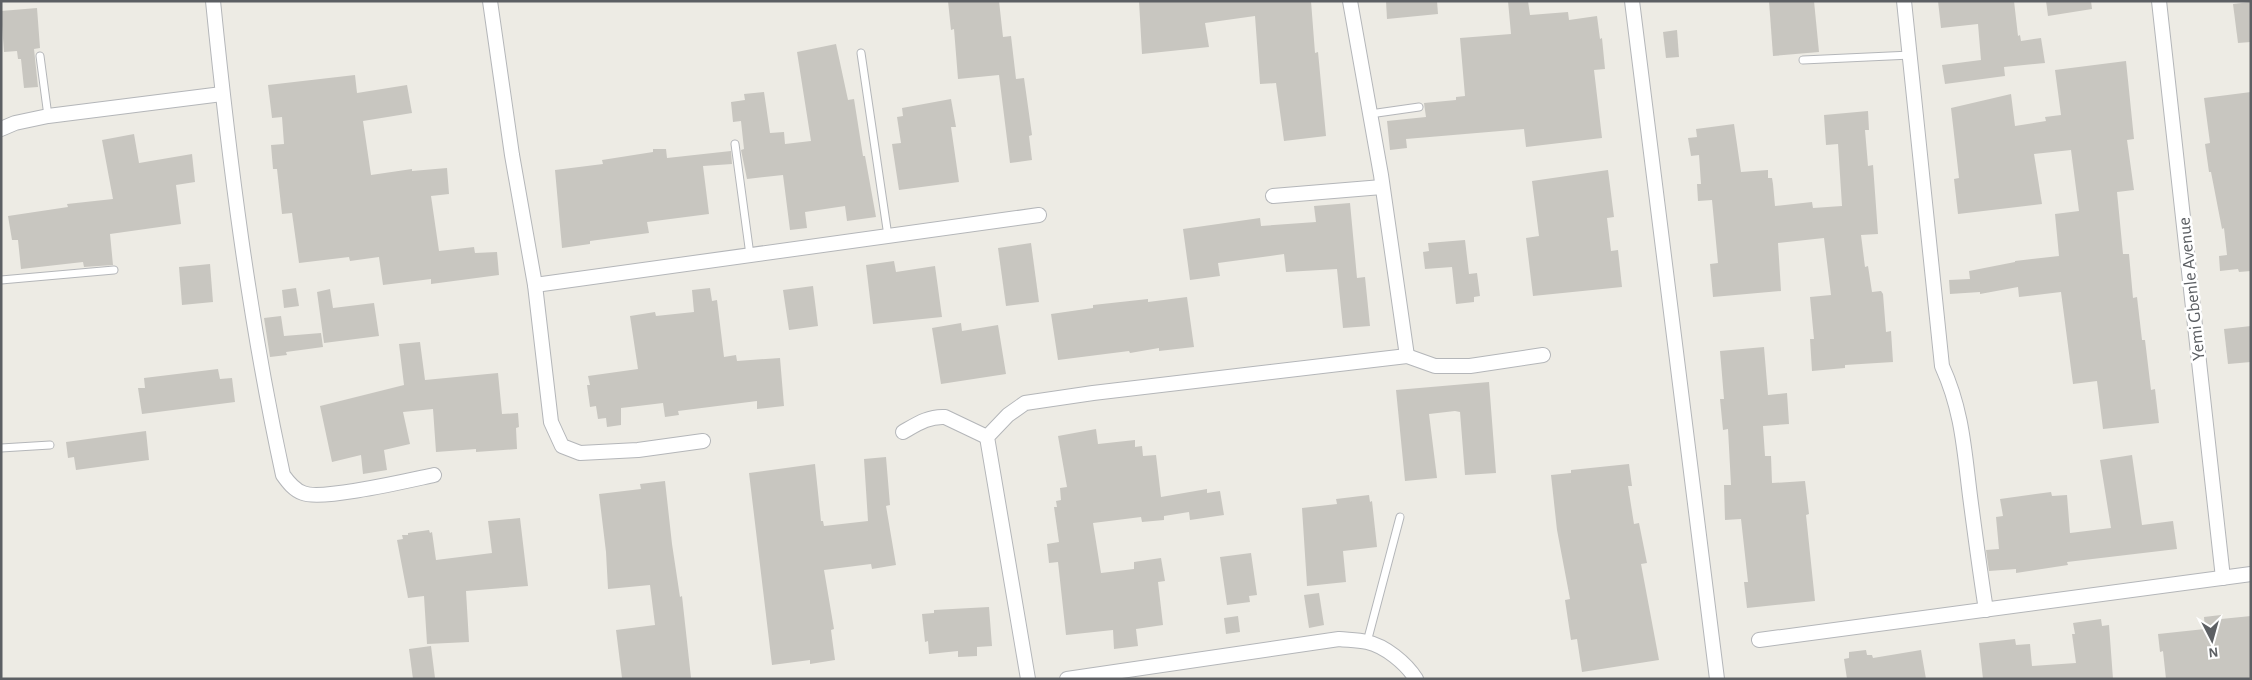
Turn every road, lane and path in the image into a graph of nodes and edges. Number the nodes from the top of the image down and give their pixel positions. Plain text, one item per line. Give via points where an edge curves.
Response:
1 (212, 1) edge
2 (490, 1) edge
3 (1350, 1) edge
4 (1632, 1) edge
5 (1904, 1) edge
6 (2159, 1) edge
7 (861, 53) dead end
8 (1911, 55) junction
9 (40, 56) dead end
10 (1803, 60) dead end
11 (222, 94) junction
12 (1419, 107) dead end
13 (1370, 114) junction
14 (48, 116) junction
15 (1, 129) edge
16 (735, 144) dead end
17 (1382, 187) junction
18 (1273, 196) dead end
19 (1039, 215) dead end
20 (888, 236) junction
21 (750, 255) junction
22 (114, 270) dead end
23 (1, 280) edge
24 (535, 285) junction
25 (1543, 355) dead end
26 (1407, 356) junction
27 (903, 432) dead end
28 (987, 437) junction
29 (703, 441) dead end
30 (50, 445) dead end
31 (1, 448) edge
32 (434, 475) dead end
33 (1400, 516) dead end
34 (2251, 574) edge
35 (2223, 578) junction
36 (1986, 610) junction
37 (1759, 640) dead end
38 (1367, 642) junction
39 (1028, 679) edge
40 (1067, 679) edge
41 (1416, 679) edge
42 (1718, 679) edge

1 - 11 street
2 - 24 street
3 - 13 street
4 - 42 street
5 - 8 street
6 - 35 street, Yemi Gbenle Avenue
7 - 20 lane
8 - 10 lane
8 - 36 street via 1942,366 1960,414
9 - 14 lane
11 - 14 street
11 - 32 street via 248,286 283,475 303,494 318,494 357,491
12 - 13 lane
13 - 17 street
14 - 15 street
16 - 21 lane
17 - 18 street
17 - 26 street
19 - 20 street
20 - 21 street
21 - 24 street
22 - 23 lane
24 - 29 street via 551,422 562,446 580,453 638,450
25 - 26 street via 1470,366 1435,366
26 - 28 street via 1025,403
27 - 28 street via 931,417 945,417
28 - 39 street
30 - 31 lane
33 - 38 lane
34 - 35 street
35 - 36 street
36 - 37 street
38 - 40 street via 1339,639
38 - 41 street via 1386,650

